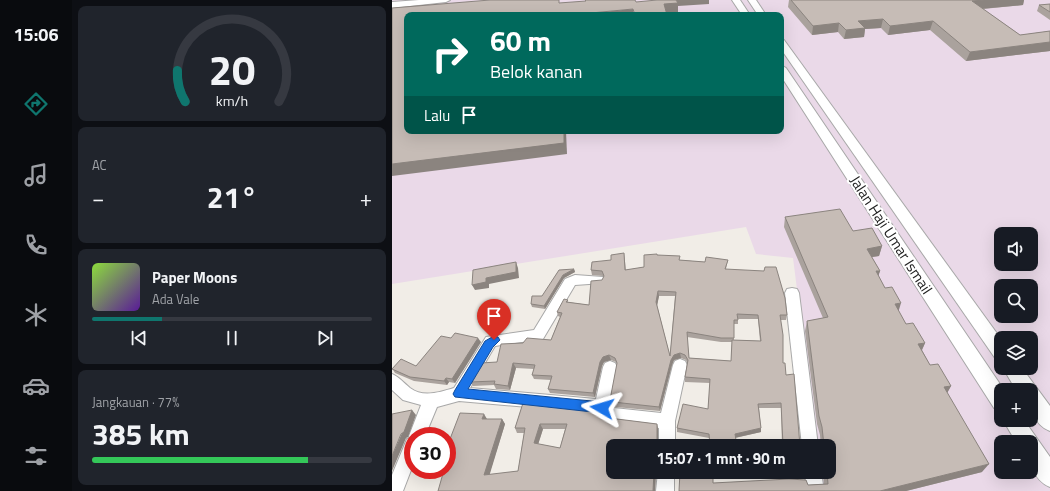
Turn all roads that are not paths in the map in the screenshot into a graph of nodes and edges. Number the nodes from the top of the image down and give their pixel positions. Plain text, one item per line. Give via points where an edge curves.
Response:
1 (446, 0) edge
2 (736, 0) edge
3 (752, 0) edge
4 (392, 5) edge
5 (744, 12) edge
6 (760, 12) edge
7 (784, 46) edge
8 (784, 73) edge
9 (598, 280) edge
10 (792, 293) dead end
11 (994, 343) edge
12 (680, 365) dead end
13 (610, 367) dead end
14 (392, 380) edge
15 (994, 391) edge
16 (459, 394) junction
17 (431, 401) junction
18 (1038, 405) edge
19 (602, 408) junction
20 (668, 421) junction
21 (1050, 422) edge
22 (421, 427) edge
23 (667, 439) edge
24 (809, 439) edge
25 (1038, 458) edge
26 (404, 467) edge
27 (1050, 476) edge
28 (666, 479) edge
29 (814, 479) edge
30 (394, 491) edge
31 (665, 491) edge
32 (815, 491) edge

1 - 4 street
2 - 5 street
3 - 6 street
7 - 11 street, Jalan Haji Umar Ismail
8 - 15 street, Jalan Haji Umar Ismail
9 - 16 street via 570,282 538,336 492,342 475,365
10 - 24 street
12 - 20 street
13 - 19 street
14 - 17 street via 408,395
16 - 17 street
16 - 19 street
17 - 22 street
18 - 21 street
19 - 20 street via 611,415
20 - 23 street
25 - 27 street
26 - 30 street
28 - 31 street
29 - 32 street

